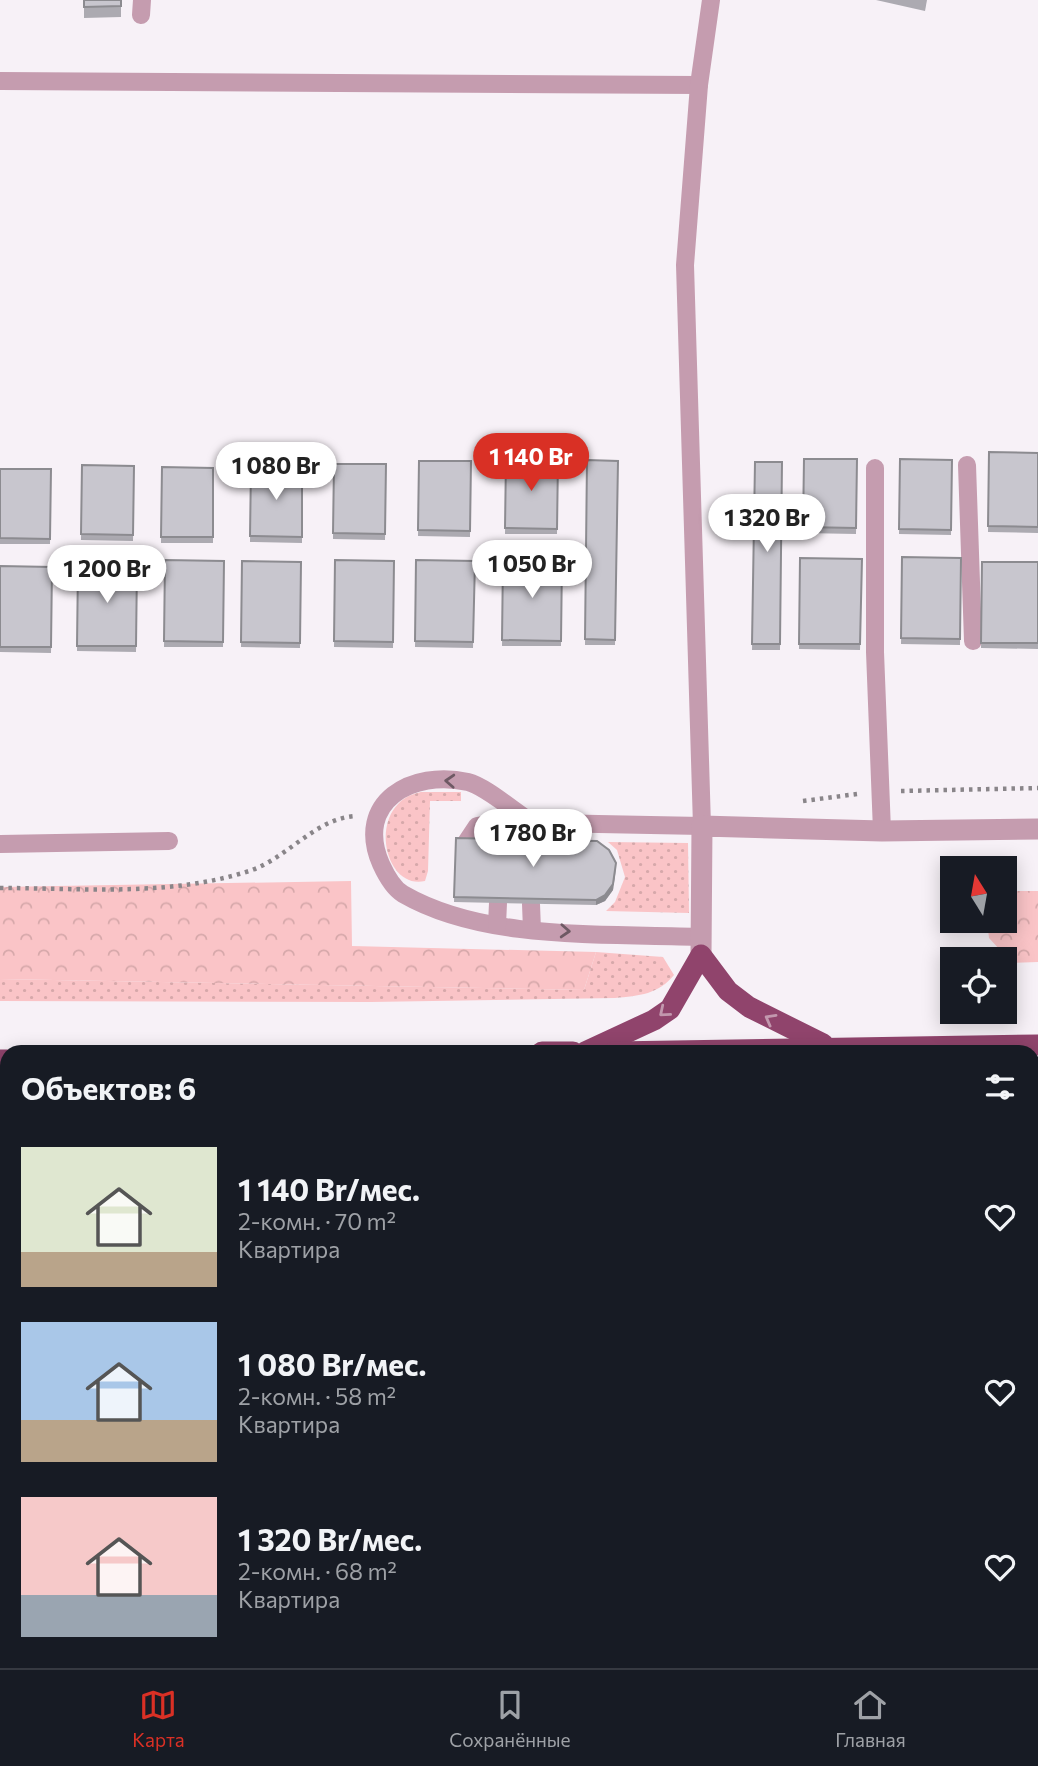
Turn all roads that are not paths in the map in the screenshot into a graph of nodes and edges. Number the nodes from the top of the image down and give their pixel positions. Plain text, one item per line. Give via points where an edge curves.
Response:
1 (711, 0) edge
2 (0, 81) edge
3 (699, 85) junction
4 (967, 465) dead end
5 (875, 468) dead end
6 (973, 640) dead end
7 (499, 822) junction
8 (531, 822) junction
9 (702, 826) junction
10 (1038, 829) edge
11 (882, 831) junction
12 (169, 841) dead end
13 (0, 844) edge
14 (465, 844) edge
15 (498, 845) edge
16 (531, 845) edge
17 (498, 904) edge
18 (531, 904) edge
19 (497, 925) junction
20 (532, 930) junction
21 (701, 946) junction
22 (600, 1045) edge
23 (828, 1045) edge

1 - 3 lane
2 - 3 lane
3 - 9 lane via 685,265
4 - 6 lane
5 - 11 lane
7 - 8 lane
7 - 14 lane via 477,826
7 - 15 lane
8 - 9 lane
8 - 16 lane
8 -> 19 lane via 469,782 427,780 404,785 388,797 377,815 378,857 401,893
9 - 11 street
9 - 21 street
10 - 11 street
12 - 13 lane
17 - 19 lane
18 - 20 lane
19 - 20 lane
20 -> 21 lane
21 -> 22 highway via 670,1009
23 -> 21 highway via 749,1007 728,991

